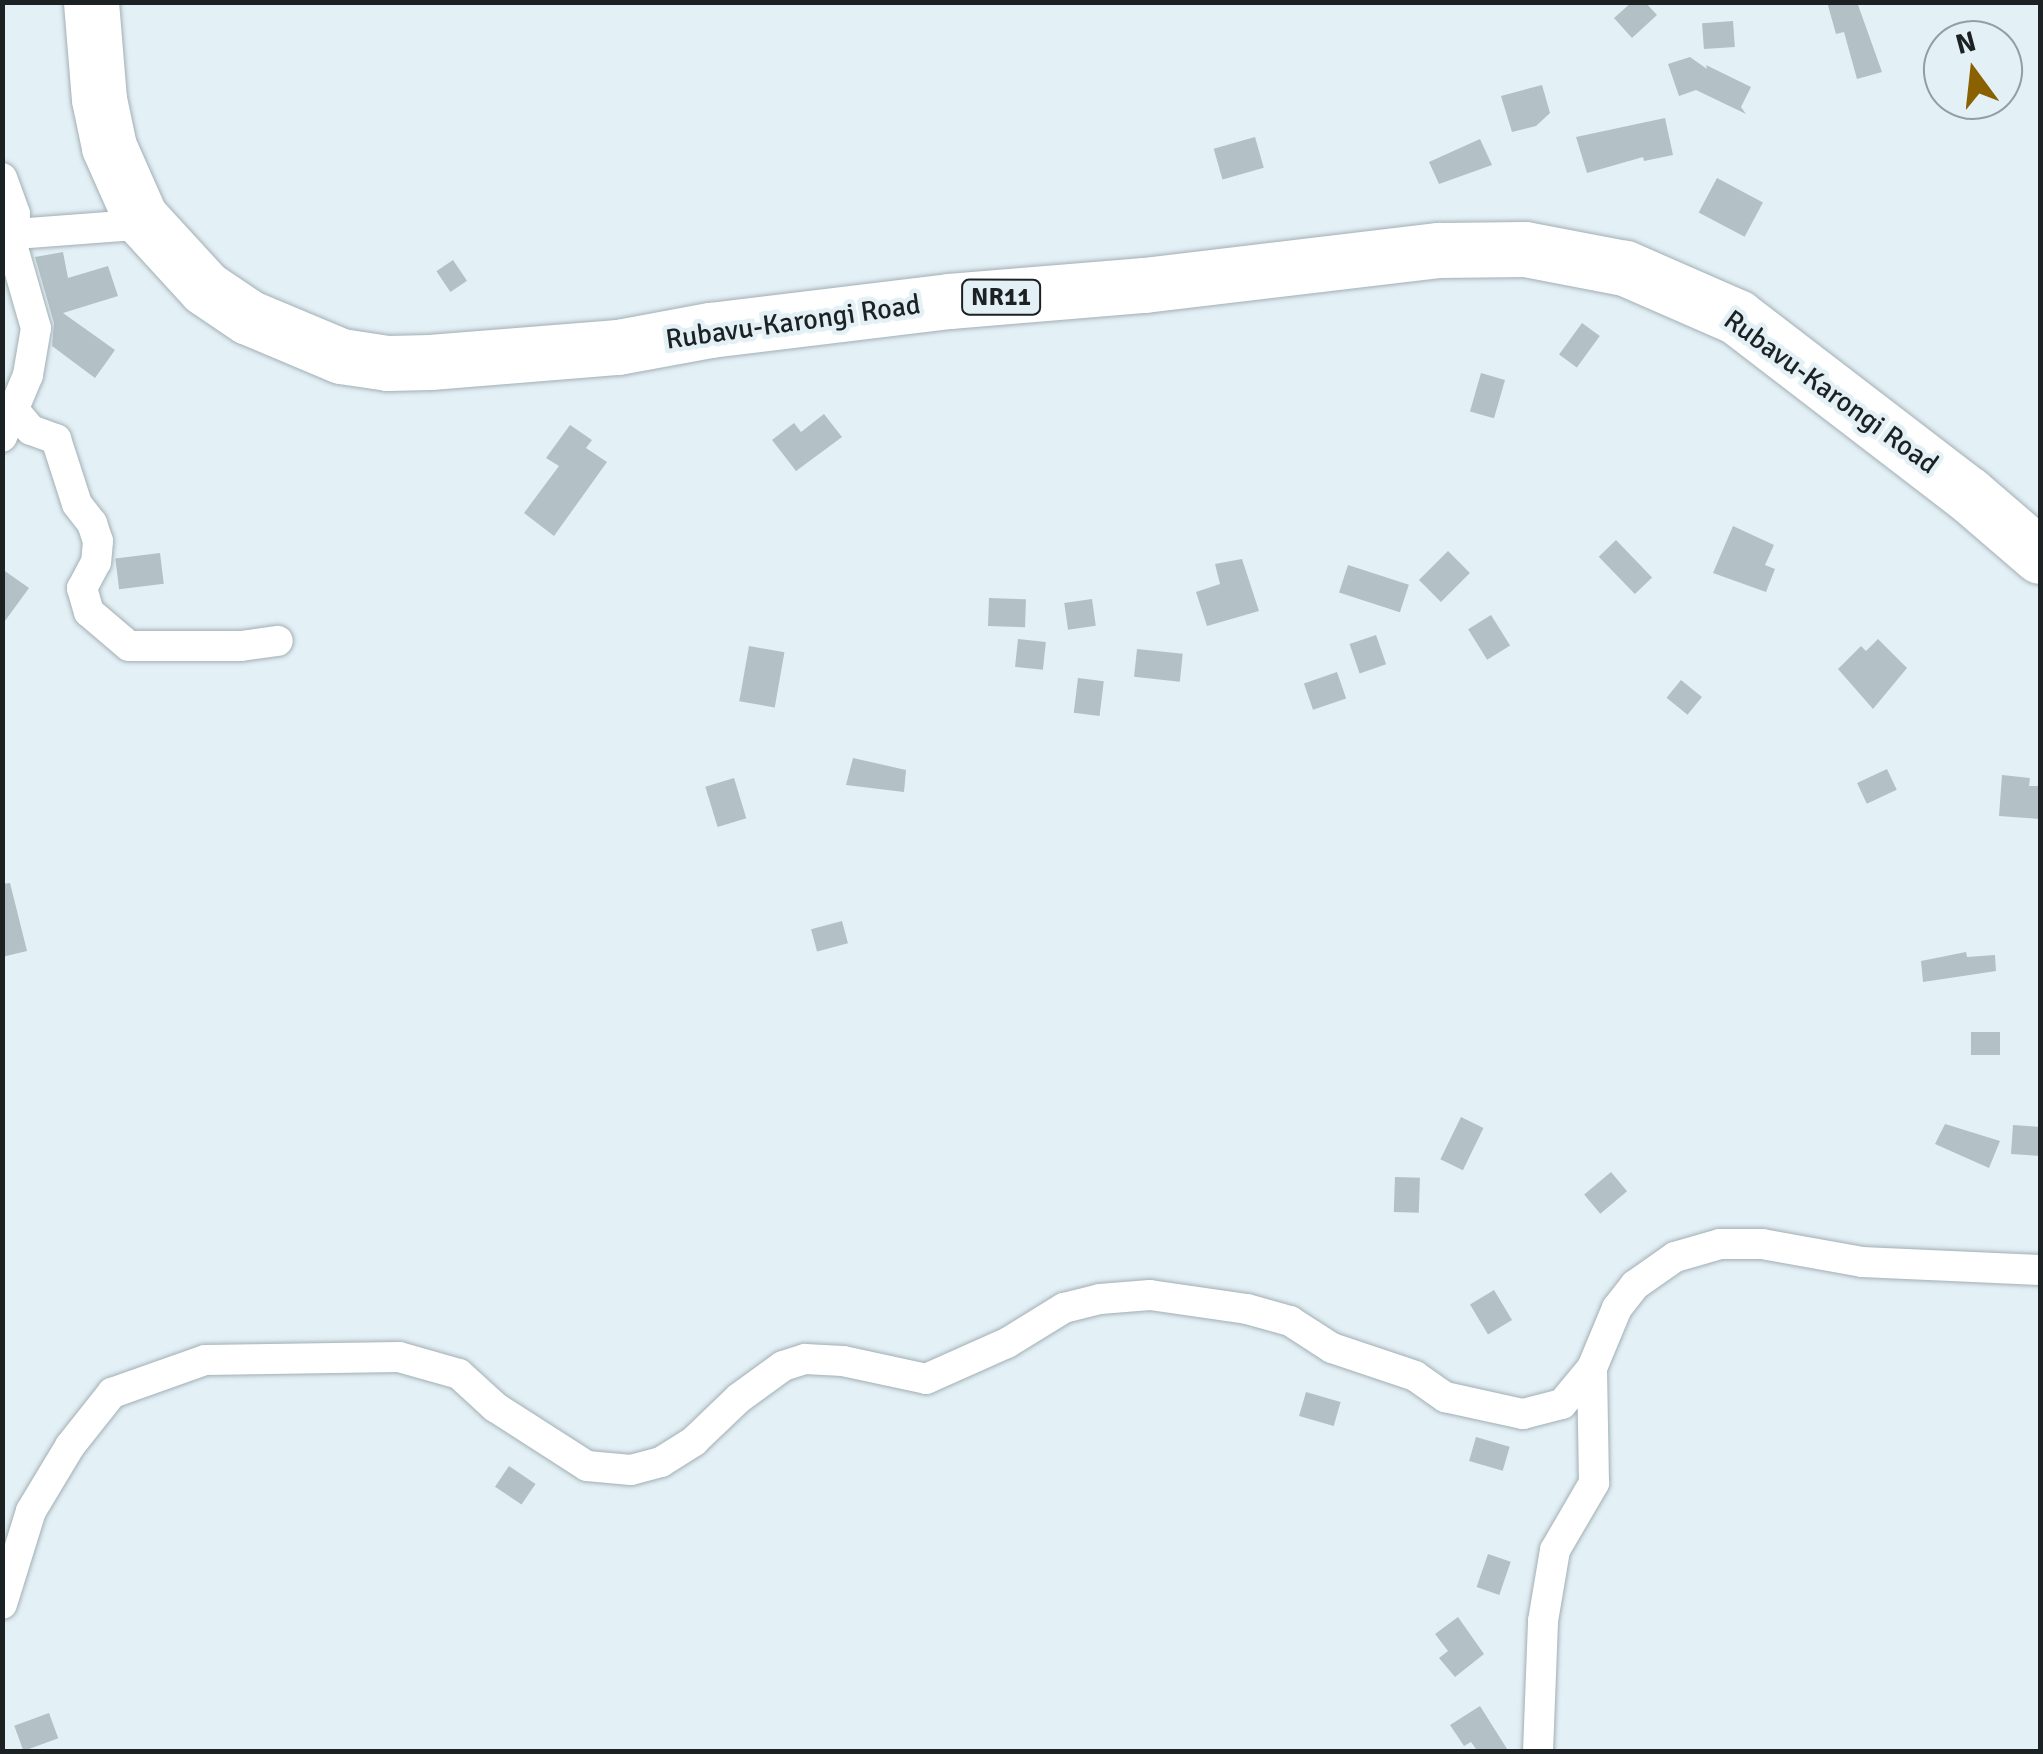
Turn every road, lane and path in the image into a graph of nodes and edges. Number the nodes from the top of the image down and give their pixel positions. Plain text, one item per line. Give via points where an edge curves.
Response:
1 (92, 2) edge
2 (2, 178) edge
3 (140, 217) junction
4 (8, 234) edge
5 (8, 423) edge
6 (2040, 556) edge
7 (278, 641) dead end
8 (2040, 1270) edge
9 (1592, 1368) junction
10 (2, 1604) edge
11 (1538, 1752) edge

1 - 3 highway, Rubavu-Karongi Road / NR11 via 98,99 109,147
2 - 4 street via 15,214
3 - 4 street via 122,226
3 - 6 highway, Rubavu-Karongi Road / NR11 via 205,288 248,318 342,356 388,364 618,347 834,314 1440,250 1572,256 1660,282 1737,317
4 - 5 street via 36,328 28,374
5 - 7 street via 56,439 77,504 98,541 82,588 89,612 129,646
8 - 9 street via 1862,1262 1762,1244 1720,1244 1675,1256 1634,1285
9 - 10 street via 1562,1404 1523,1414 1445,1397 1415,1376 1247,1309 1150,1295 1100,1299 1064,1308 1008,1343 926,1379 842,1361 805,1359 783,1366 694,1441 661,1462 631,1470 588,1466 520,1425 459,1374 400,1357 205,1360 112,1393 31,1511
9 - 11 street via 1594,1483 1555,1550 1543,1620

